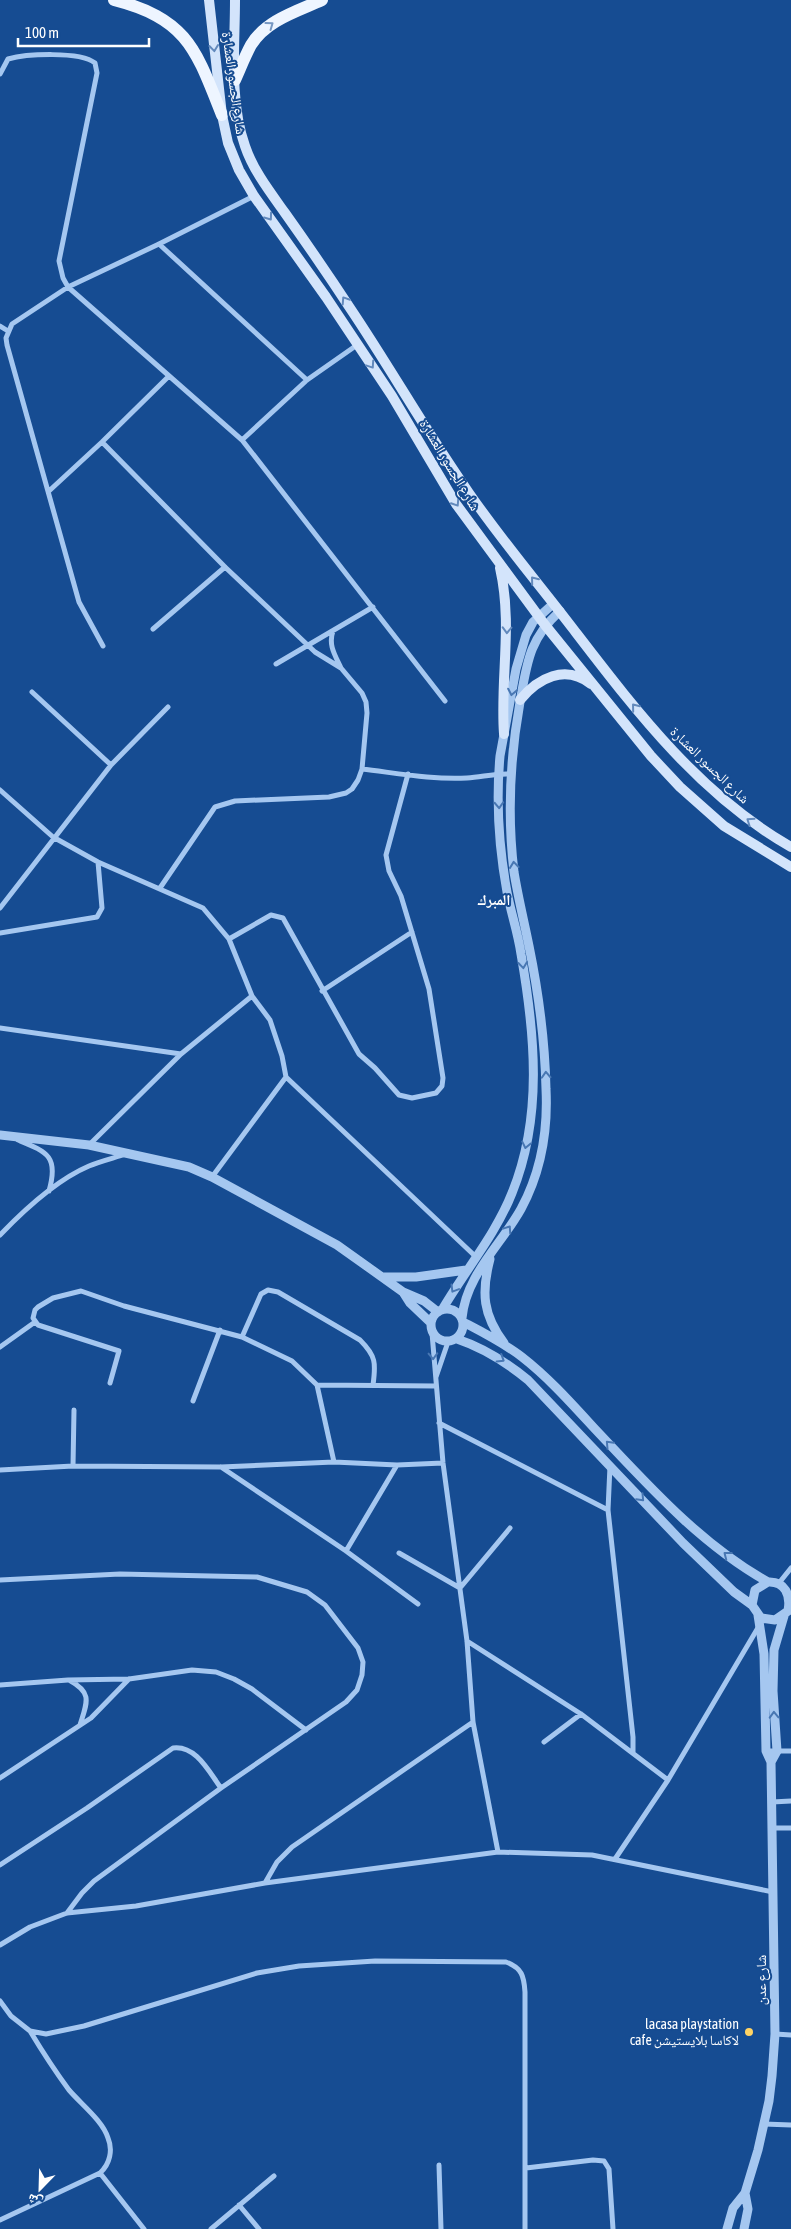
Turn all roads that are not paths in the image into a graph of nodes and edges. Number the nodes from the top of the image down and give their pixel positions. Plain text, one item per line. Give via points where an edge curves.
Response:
1 (114, 0) edge
2 (209, 0) edge
3 (235, 0) edge
4 (322, 0) edge
5 (0, 74) edge
6 (236, 80) junction
7 (222, 114) junction
8 (254, 196) junction
9 (159, 244) junction
10 (68, 287) junction
11 (0, 326) edge
12 (8, 331) junction
13 (357, 345) junction
14 (168, 377) junction
15 (307, 380) junction
16 (242, 440) junction
17 (102, 442) junction
18 (48, 490) junction
19 (499, 565) junction
20 (225, 567) junction
21 (372, 607) junction
22 (557, 607) junction
23 (542, 621) junction
24 (153, 629) dead end
25 (334, 631) junction
26 (307, 645) junction
27 (103, 646) dead end
28 (276, 664) dead end
29 (341, 668) junction
30 (32, 692) dead end
31 (601, 692) junction
32 (520, 700) junction
33 (446, 701) dead end
34 (168, 707) dead end
35 (504, 734) junction
36 (111, 765) junction
37 (362, 769) junction
38 (408, 774) junction
39 (498, 774) junction
40 (510, 774) junction
41 (0, 790) edge
42 (53, 837) junction
43 (791, 847) edge
44 (98, 862) junction
45 (791, 867) edge
46 (160, 888) junction
47 (0, 908) edge
48 (412, 932) junction
49 (0, 933) edge
50 (229, 939) junction
51 (322, 991) junction
52 (252, 996) junction
53 (0, 1028) edge
54 (181, 1054) junction
55 (286, 1077) junction
56 (4, 1135) edge
57 (89, 1146) junction
58 (129, 1153) junction
59 (212, 1176) junction
60 (49, 1191) junction
61 (0, 1235) edge
62 (491, 1255) junction
63 (475, 1256) junction
64 (466, 1270) junction
65 (381, 1277) junction
66 (403, 1292) junction
67 (440, 1311) junction
68 (463, 1320) junction
69 (35, 1322) junction
70 (432, 1328) junction
71 (220, 1330) junction
72 (242, 1338) junction
73 (452, 1340) junction
74 (506, 1345) junction
75 (0, 1347) edge
76 (110, 1383) dead end
77 (435, 1383) junction
78 (317, 1385) junction
79 (373, 1385) junction
80 (193, 1401) dead end
81 (74, 1410) dead end
82 (439, 1423) junction
83 (334, 1462) junction
84 (443, 1463) junction
85 (397, 1464) junction
86 (610, 1465) junction
87 (73, 1466) junction
88 (221, 1467) junction
89 (0, 1470) edge
90 (608, 1510) junction
91 (510, 1528) dead end
92 (346, 1551) junction
93 (398, 1553) dead end
94 (791, 1568) edge
95 (0, 1580) edge
96 (768, 1582) junction
97 (785, 1586) edge
98 (460, 1588) junction
99 (418, 1604) dead end
100 (752, 1605) junction
101 (788, 1612) edge
102 (758, 1614) junction
103 (759, 1626) junction
104 (466, 1641) junction
105 (129, 1679) junction
106 (68, 1680) junction
107 (0, 1685) edge
108 (581, 1714) junction
109 (473, 1722) junction
110 (80, 1725) junction
111 (306, 1730) junction
112 (544, 1742) dead end
113 (766, 1751) junction
114 (777, 1751) junction
115 (791, 1751) edge
116 (633, 1752) junction
117 (771, 1762) junction
118 (0, 1778) edge
119 (668, 1780) junction
120 (221, 1788) junction
121 (791, 1801) edge
122 (772, 1802) junction
123 (772, 1828) junction
124 (791, 1828) edge
125 (498, 1852) junction
126 (615, 1859) junction
127 (0, 1865) edge
128 (265, 1883) junction
129 (774, 1892) junction
130 (67, 1913) junction
131 (0, 1945) edge
132 (0, 2001) edge
133 (30, 2031) junction
134 (775, 2034) junction
135 (791, 2035) edge
136 (764, 2124) junction
137 (791, 2126) edge
138 (439, 2165) dead end
139 (526, 2168) junction
140 (100, 2173) junction
141 (274, 2176) dead end
142 (745, 2193) junction
143 (239, 2206) junction
144 (0, 2220) edge
145 (728, 2225) edge
146 (144, 2229) edge
147 (211, 2229) edge
148 (259, 2229) edge
149 (441, 2229) edge
150 (524, 2229) edge
151 (613, 2229) edge
152 (720, 2229) edge
153 (744, 2229) edge

1 - 7 main road via 152,13 184,36 200,61
2 -> 7 main road, شارع الجسور العشارة
3 - 6 main road, شارع الجسور العشارة
6 -> 4 main road via 258,35 277,20
5 - 10 street via 8,59 22,56 85,58 91,59 97,68 59,261
22 -> 6 main road, شارع الجسور العشارة via 468,492 366,332 256,170 240,129
7 - 8 main road, شارع الجسور العشارة via 228,143
8 - 9 street
8 -> 13 main road, شارع الجسور العشارة
9 - 10 street
9 - 15 street
10 - 12 street via 18,320
10 - 14 street
11 - 12 street
12 - 18 street via 7,344
13 - 15 street
13 -> 19 main road, شارع الجسور العشارة via 392,396 456,504
14 - 16 street
14 - 17 street
15 - 16 street
16 - 21 street
17 - 18 street
17 - 20 street
18 - 27 street via 79,602
19 - 23 main road, شارع الجسور العشارة
19 -> 35 main road via 507,606 502,693
20 - 24 street
20 - 26 street
21 - 25 street
21 - 33 street
22 - 23 street
43 -> 22 main road, شارع الجسور العشارة via 748,820 675,754
23 - 31 main road, شارع الجسور العشارة
23 - 32 street
23 -> 35 street via 528,628 522,645
25 - 26 street
25 - 29 street via 331,647
26 - 28 street
26 - 29 street
29 - 37 street via 366,702
30 - 36 street
31 - 32 main road via 585,680 560,675 537,682
31 - 45 main road, شارع الجسور العشارة via 651,756 696,802 745,841
32 - 40 street
34 - 36 street
35 - 39 street
36 - 42 street
37 - 38 street
37 - 46 street via 352,789 337,796 235,801 215,807
38 - 39 street via 467,778
38 - 48 street via 386,855
39 - 40 street
39 -> 63 street via 505,872 522,956 534,1089 528,1138 512,1194
62 -> 40 street via 520,1210 535,1179 545,1131 545,1063 534,975 514,870
41 - 42 street
42 - 44 street
42 - 47 street
44 - 46 street
44 - 49 street via 102,908 97,917
46 - 50 street via 203,908
48 - 51 street
48 - 51 street via 428,989 443,1078 436,1093 412,1098 398,1095 359,1054
50 - 51 street via 271,915 283,918
50 - 52 street
52 - 54 street
52 - 55 street via 270,1020
53 - 54 street
54 - 57 street
55 - 59 street
55 - 63 street
56 - 57 street
56 - 60 street via 48,1156 53,1164
57 - 58 street
58 - 59 street via 189,1167
58 - 60 street via 88,1166
59 - 65 street via 337,1245
60 - 61 street
62 - 68 street via 473,1282 463,1308
62 - 74 street via 486,1275 486,1306 492,1326
63 - 64 street
64 - 65 street via 416,1277
64 -> 67 street
65 - 66 street
66 - 67 street
66 - 70 street
67 - 68 street via 456,1311
67 - 70 street
68 - 73 street via 462,1332
68 - 74 street
69 - 71 street via 38,1306 53,1298 82,1291 124,1306
69 - 75 street
69 - 76 street via 42,1328 117,1349 119,1353
70 - 73 street via 439,1339
70 -> 77 street
71 - 72 street
71 - 80 street
72 - 78 street via 292,1360
72 - 79 street via 261,1294 268,1290 278,1292 360,1340 374,1359
73 - 77 street
73 -> 86 street via 478,1347 510,1364
96 -> 74 street via 745,1569 690,1526 561,1392
77 - 79 street
77 - 82 street
78 - 79 street
78 - 83 street
81 - 87 street
82 - 84 street
82 - 90 street
83 - 85 street
83 - 88 street
84 - 85 street
84 - 98 street
85 - 92 street
86 - 90 street
86 -> 100 street via 683,1543
87 - 88 street
87 - 89 street
88 - 92 street
90 - 116 street
91 - 98 street
92 - 99 street
93 - 98 street
94 - 97 street
95 - 111 street via 120,1574 256,1578 307,1592 325,1605 358,1648 362,1675 357,1690 346,1702
96 - 97 street
96 - 100 street via 755,1590
97 - 101 street via 791,1599
98 - 104 street
100 - 102 street
101 - 102 street via 770,1620
114 -> 101 street via 774,1650
102 - 103 street, شارع عدن
103 - 113 street, شارع عدن via 765,1687
103 - 119 street
104 - 108 street
104 - 109 street
105 - 106 street
105 - 110 street
105 - 111 street via 192,1670 216,1672 252,1690
106 - 107 street
106 - 110 street via 86,1695
108 - 112 street
108 - 116 street
109 - 125 street
109 - 128 street via 292,1847 276,1862
110 - 118 street
111 - 120 street
113 - 114 street
113 - 117 street, شارع عدن
114 - 115 street
114 - 117 street
116 - 119 street
117 - 122 street, شارع عدن
119 - 126 street
120 - 127 street via 192,1751 173,1748
120 - 130 street via 94,1881
121 - 122 street
122 - 123 street, شارع عدن
123 - 124 street
123 - 129 street, شارع عدن
125 - 126 street via 592,1855
125 - 128 street
126 - 129 street
128 - 130 street via 136,1906
129 - 134 street, شارع عدن
130 - 131 street via 30,1927
132 - 133 street via 11,2016
133 - 139 street via 46,2034 84,2026 257,1973 299,1966 375,1961 506,1962 521,1970 524,1977
133 - 140 street via 57,2074 108,2135 110,2154
134 - 135 street
134 - 136 street, شارع عدن
136 - 137 street
136 - 142 street, شارع عدن
138 - 149 street
139 - 150 street
139 - 151 street via 593,2160 607,2164 611,2179
140 - 144 street
140 - 146 street
141 - 143 street
142 - 145 street, شارع عدن via 733,2208
142 - 153 street, شارع عدن via 748,2209
143 - 147 street
143 - 148 street
145 - 152 street

